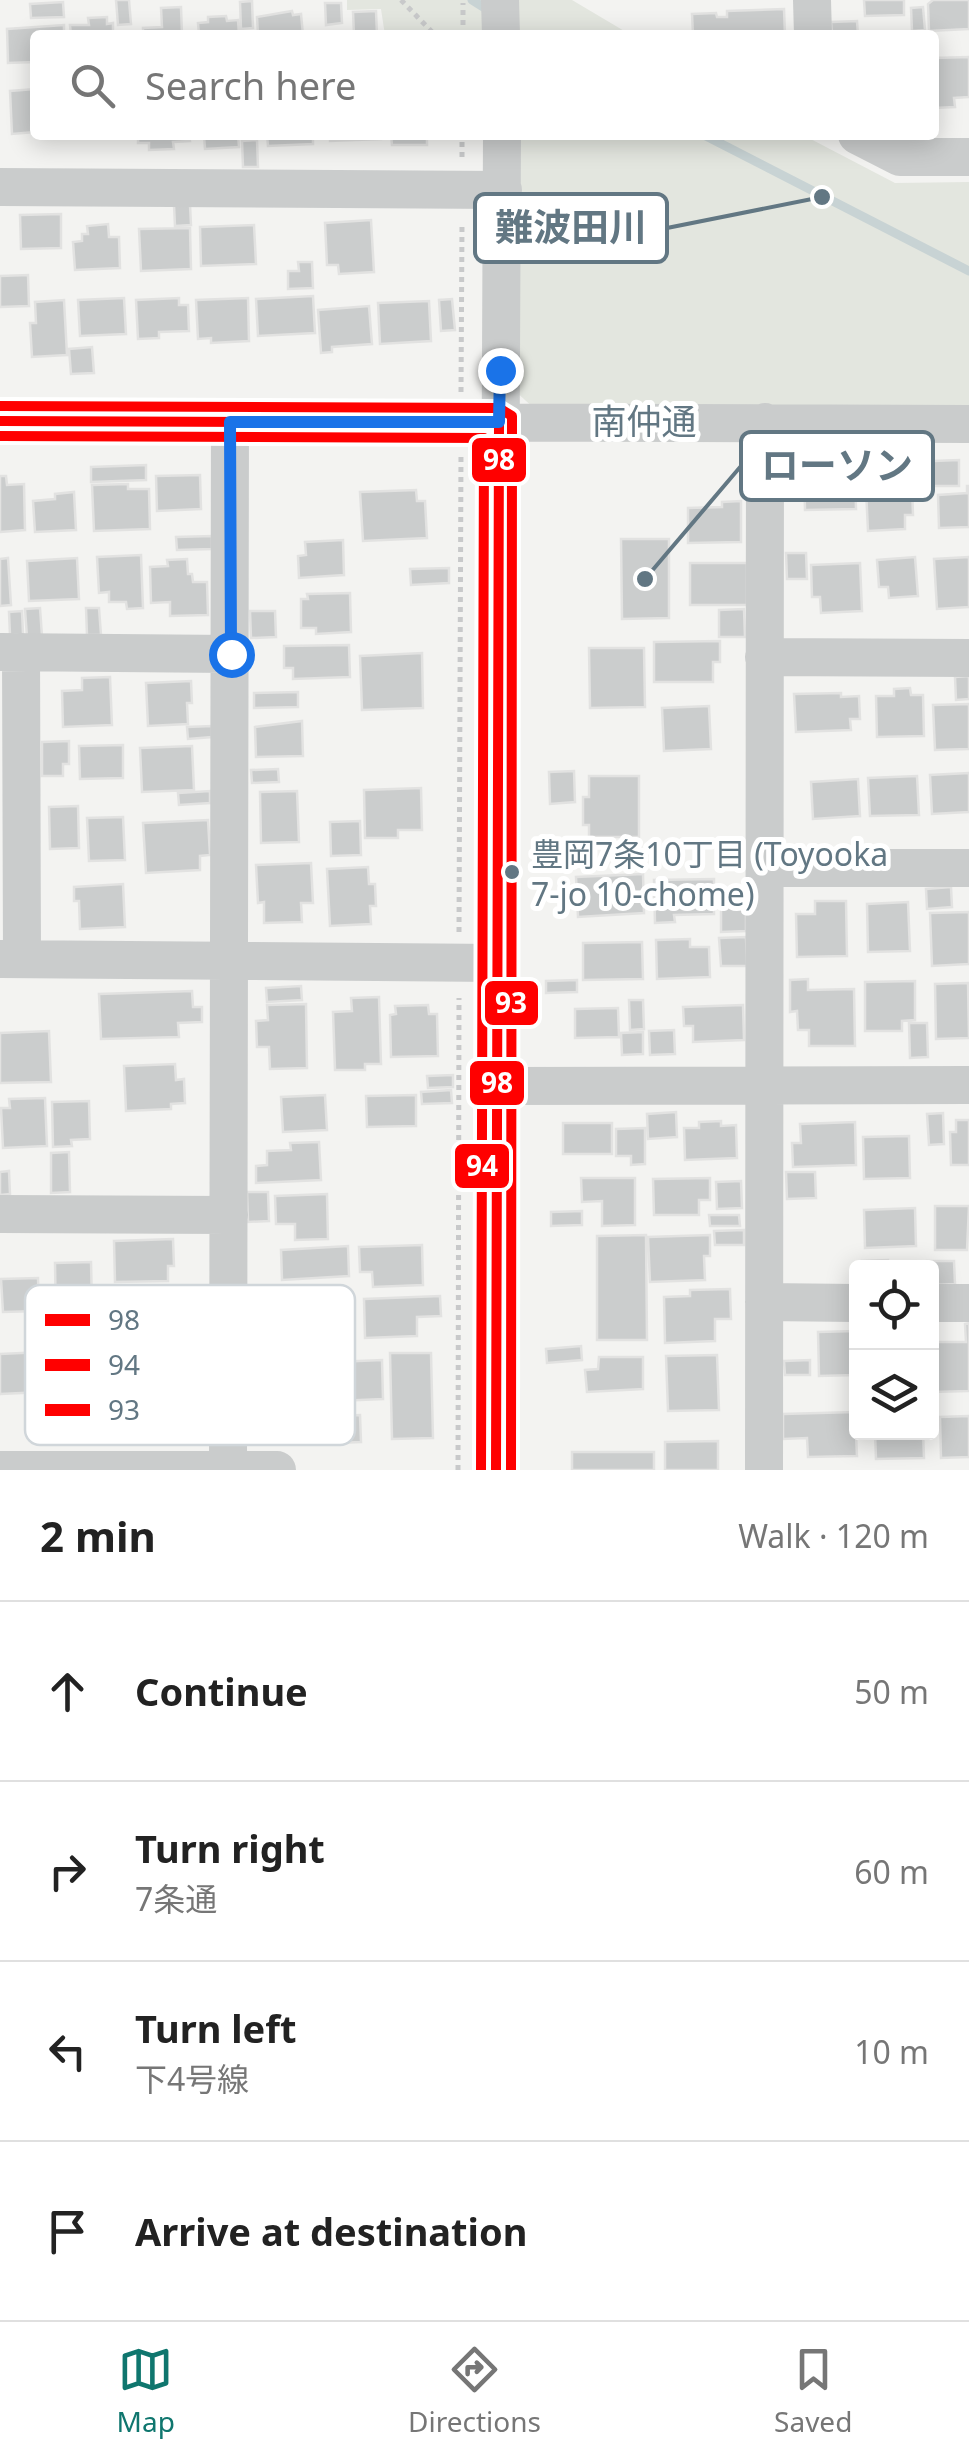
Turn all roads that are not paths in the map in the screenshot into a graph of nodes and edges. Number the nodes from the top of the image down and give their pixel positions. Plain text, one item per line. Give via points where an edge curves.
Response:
1 (500, 0) edge
2 (812, 0) edge
3 (501, 30) edge
4 (812, 30) edge
5 (502, 140) edge
6 (867, 140) edge
7 (969, 157) edge
8 (0, 187) edge
9 (502, 190) junction
10 (0, 421) edge
11 (230, 422) junction
12 (499, 422) junction
13 (764, 422) junction
14 (969, 424) edge
15 (10, 652) edge
16 (231, 654) junction
17 (764, 658) junction
18 (969, 658) edge
19 (766, 868) junction
20 (969, 868) edge
21 (11, 959) edge
22 (229, 961) junction
23 (498, 963) junction
24 (764, 1084) junction
25 (969, 1085) edge
26 (499, 1086) junction
27 (0, 1214) edge
28 (229, 1215) junction
29 (229, 1285) edge
30 (764, 1302) junction
31 (849, 1302) edge
32 (939, 1303) edge
33 (969, 1304) edge
34 (228, 1445) edge
35 (0, 1470) edge
36 (228, 1470) edge
37 (277, 1470) edge
38 (496, 1470) edge
39 (764, 1470) edge

1 - 3 street
2 - 4 street
5 - 9 street
6 - 7 street via 900,156
8 - 9 street
9 - 12 street
10 - 11 street, 南仲通
11 - 12 street, 南仲通
11 - 16 street
12 - 13 street, 南仲通
12 - 23 street
13 - 14 street, 南仲通
13 - 17 street
15 - 16 street
15 - 21 street
16 - 22 street
17 - 18 street
17 - 19 street
19 - 20 street
19 - 24 street
21 - 22 street
22 - 23 street
22 - 28 street
23 - 26 street
24 - 25 street
24 - 26 street
24 - 30 street
26 - 38 street
27 - 28 street
28 - 29 street
30 - 31 street
30 - 39 street
32 - 33 street
34 - 36 street
35 - 36 street
36 - 37 street

